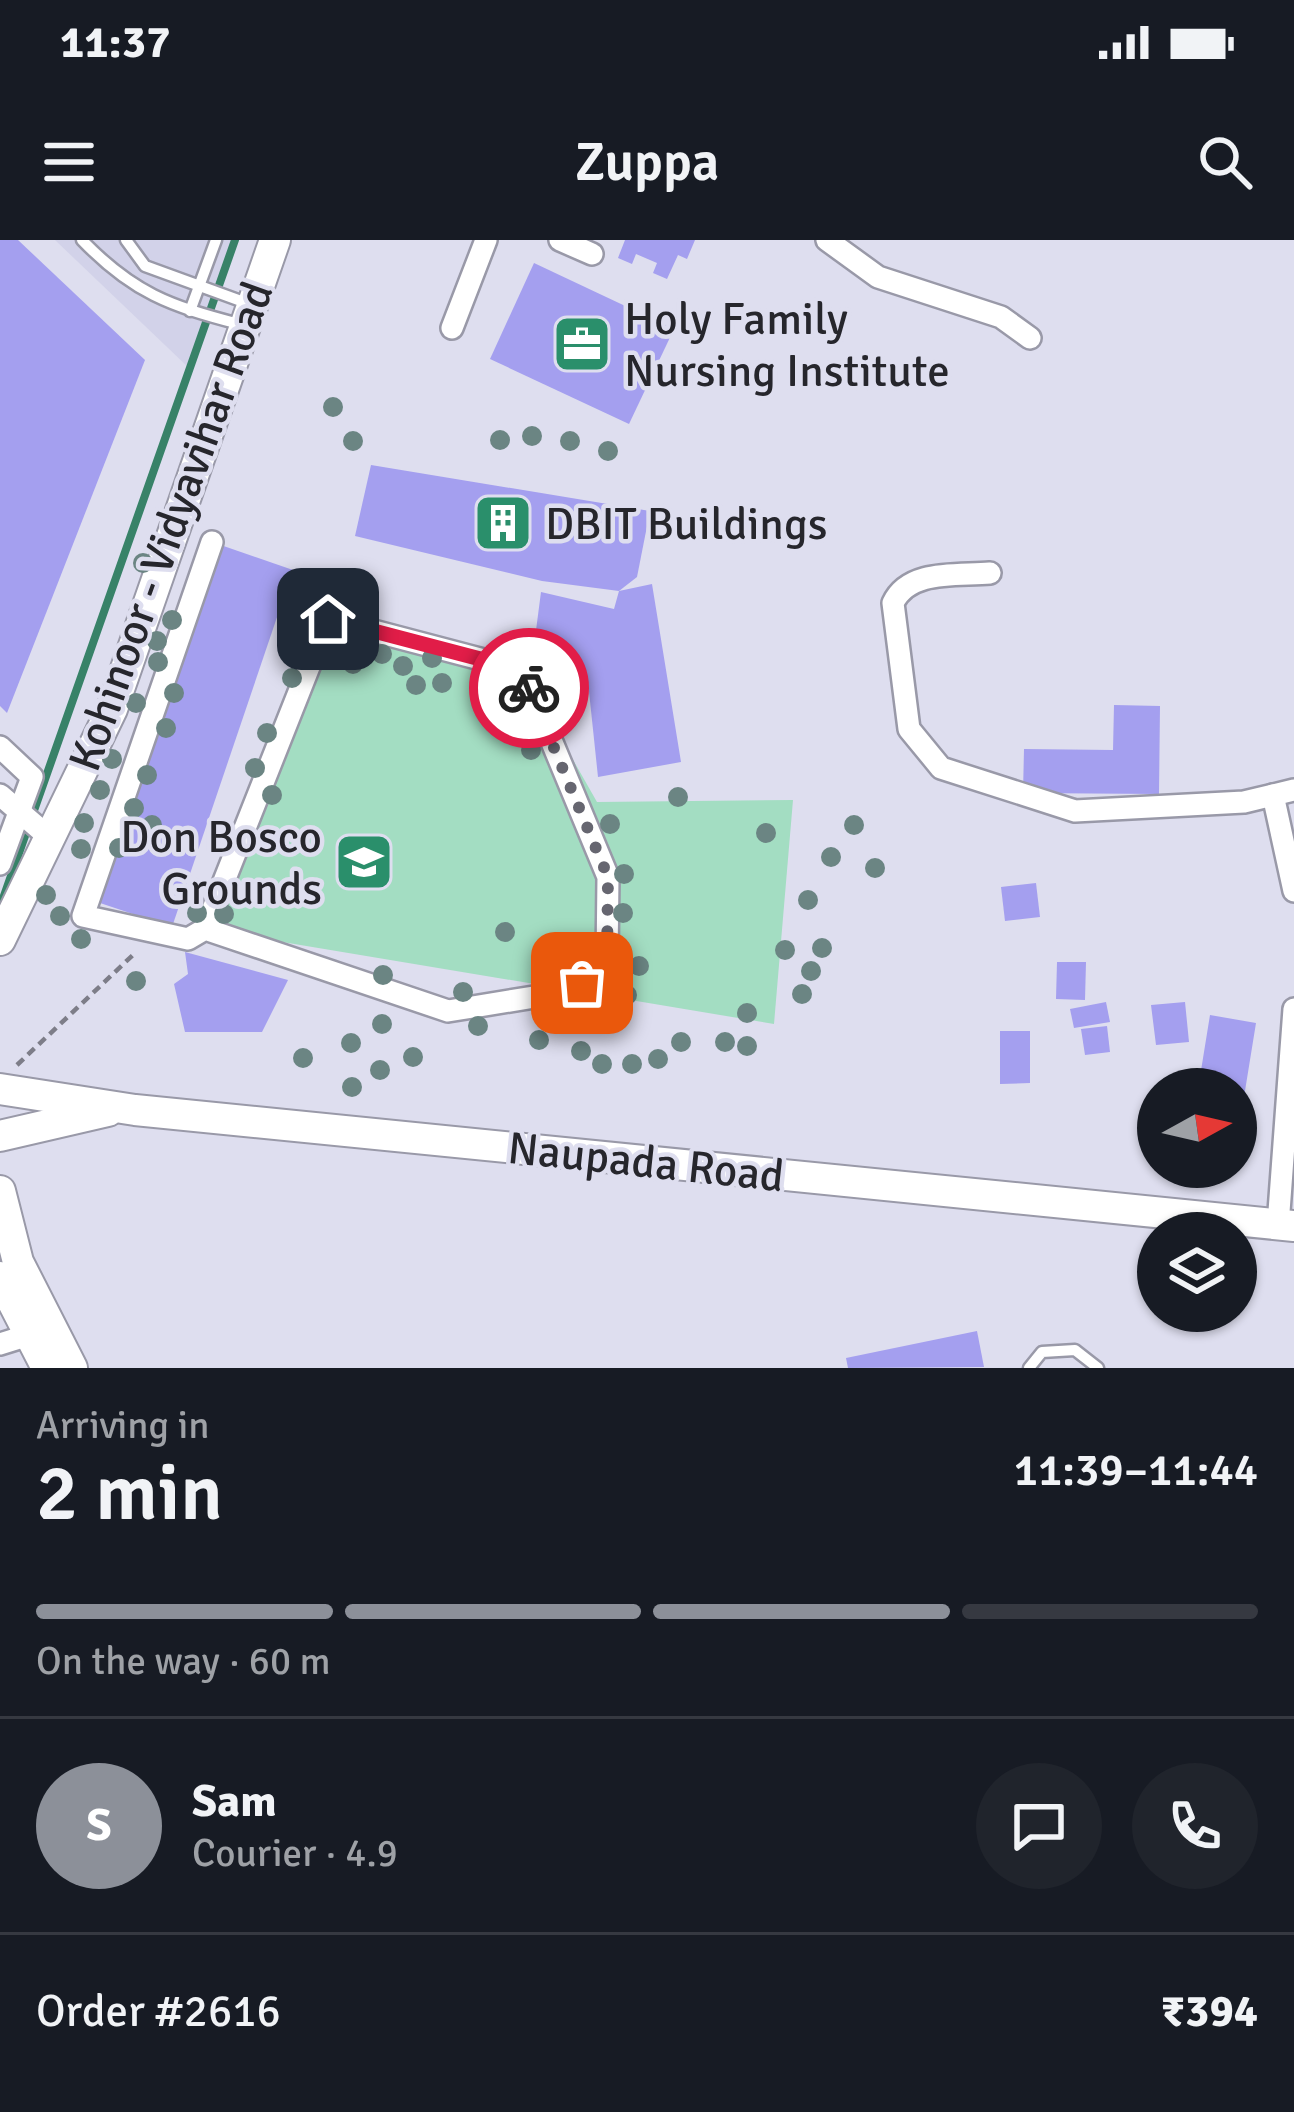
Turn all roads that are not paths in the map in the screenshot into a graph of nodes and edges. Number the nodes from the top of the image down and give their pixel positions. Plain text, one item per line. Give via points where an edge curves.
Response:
1 (82, 240) edge
2 (126, 240) edge
3 (216, 240) edge
4 (275, 240) edge
5 (486, 240) edge
6 (560, 240) edge
7 (827, 240) edge
8 (592, 254) dead end
9 (198, 287) junction
10 (190, 310) junction
11 (249, 315) junction
12 (452, 328) dead end
13 (1030, 338) dead end
14 (212, 542) dead end
15 (990, 573) dead end
16 (112, 710) junction
17 (151, 721) junction
18 (0, 747) edge
19 (2, 793) edge
20 (1284, 793) edge
21 (30, 821) junction
22 (0, 864) edge
23 (1294, 891) edge
24 (206, 929) junction
25 (0, 940) edge
26 (1294, 1010) edge
27 (6, 1081) edge
28 (125, 1108) junction
29 (2, 1134) edge
30 (0, 1191) edge
31 (1, 1209) edge
32 (1286, 1225) edge
33 (6, 1268) edge
34 (18, 1305) edge
35 (32, 1334) junction
36 (0, 1344) edge
37 (47, 1368) edge
38 (72, 1368) edge
39 (1029, 1368) edge
40 (1098, 1368) edge

1 - 10 lane via 136,289
2 - 9 lane via 145,266
3 - 9 lane
4 - 11 street, Kohinoor - Vidyavihar Road
5 - 12 street
6 - 8 street
7 - 13 street via 878,277 1001,317
9 - 10 lane
9 - 11 lane
10 - 11 lane
11 - 16 street, Kohinoor - Vidyavihar Road
14 - 17 street
15 - 20 street via 918,579 893,603 909,729 941,768 1075,812
16 - 17 street
16 - 21 street, Kohinoor - Vidyavihar Road
17 - 24 street via 83,916 188,939
18 - 21 street via 32,777
19 - 21 street
20 - 23 street
21 - 22 street
21 - 25 street, Kohinoor - Vidyavihar Road
24 - 24 street via 448,1010 582,983 607,960 608,877 522,670 328,619
26 - 32 street
27 - 28 street, Naupada Road
27 - 29 street via 11,1115
28 - 29 street
28 - 32 street, Naupada Road
30 - 31 street
31 - 33 street
33 - 34 street
34 - 35 street
34 - 38 street
35 - 36 street
35 - 37 street
39 - 40 lane via 1042,1352 1075,1349

